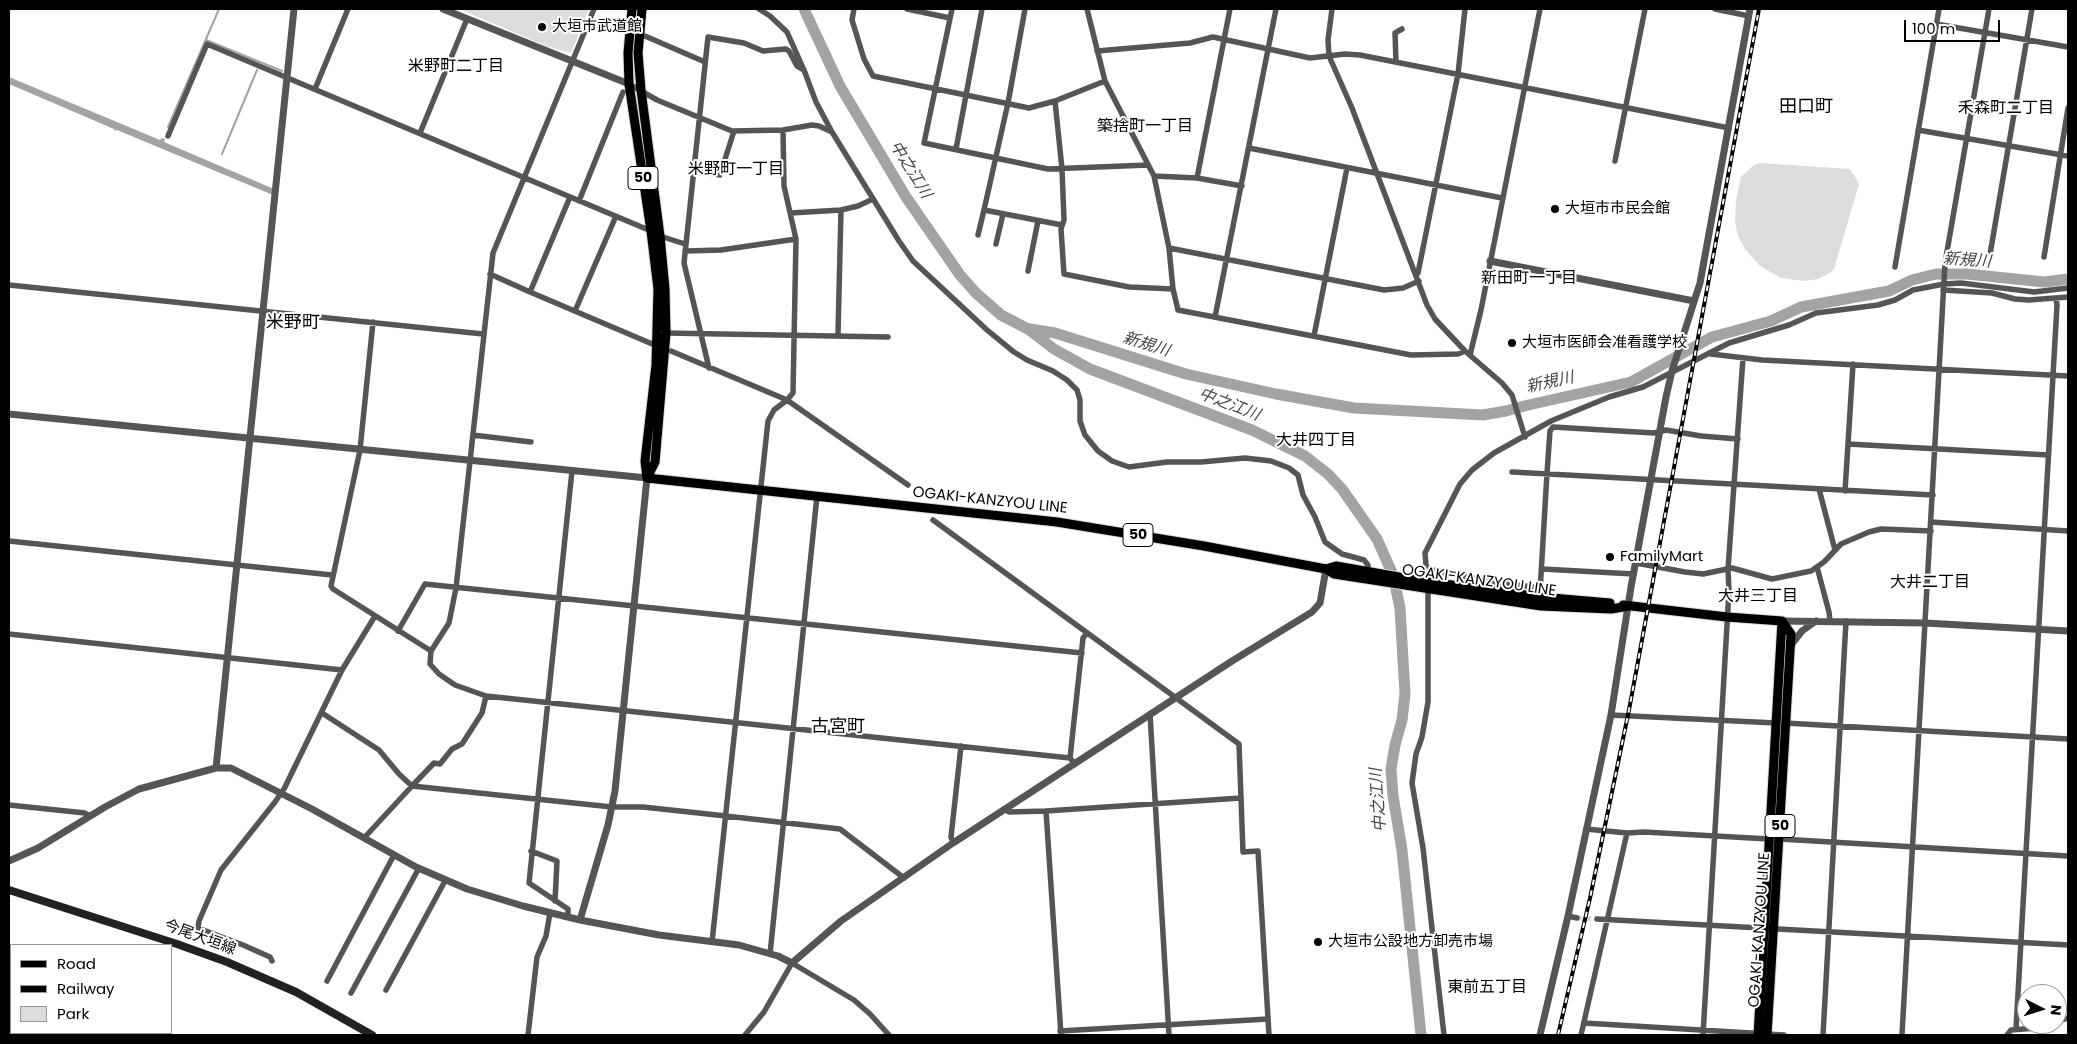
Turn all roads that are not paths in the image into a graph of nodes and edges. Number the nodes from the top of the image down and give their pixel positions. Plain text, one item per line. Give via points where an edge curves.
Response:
1 (294, 9) edge
2 (348, 9) edge
3 (443, 9) edge
4 (594, 9) edge
5 (632, 9) edge
6 (642, 9) edge
7 (759, 9) edge
8 (854, 9) edge
9 (906, 9) edge
10 (952, 9) edge
11 (982, 9) edge
12 (1025, 9) edge
13 (1087, 9) edge
14 (1230, 9) edge
15 (1276, 9) edge
16 (1332, 9) edge
17 (1465, 9) edge
18 (1540, 9) edge
19 (1646, 9) edge
20 (1715, 9) edge
21 (1939, 9) edge
22 (1989, 9) edge
23 (2032, 9) edge
24 (1750, 12) edge
25 (950, 18) junction
26 (467, 19) junction
27 (1936, 24) junction
28 (1402, 29) dead end
29 (1985, 33) junction
30 (645, 36) dead end
31 (1225, 39) junction
32 (2026, 39) junction
33 (2068, 46) edge
34 (1269, 48) junction
35 (1097, 51) junction
36 (1329, 56) junction
37 (705, 62) junction
38 (1396, 62) junction
39 (573, 63) junction
40 (804, 70) junction
41 (1458, 74) junction
42 (286, 77) junction
43 (1105, 81) junction
44 (1524, 87) junction
45 (626, 88) junction
46 (936, 88) junction
47 (315, 89) junction
48 (641, 90) junction
49 (966, 95) junction
50 (1055, 101) junction
51 (1008, 103) junction
52 (1626, 108) junction
53 (2068, 108) edge
54 (699, 117) junction
55 (1728, 128) junction
56 (783, 130) junction
57 (1918, 130) junction
58 (734, 131) junction
59 (420, 132) junction
60 (832, 132) junction
61 (168, 136) dead end
62 (1967, 138) junction
63 (2008, 146) junction
64 (1249, 148) junction
65 (956, 149) junction
66 (2060, 155) junction
67 (2068, 156) edge
68 (995, 157) junction
69 (1615, 161) dead end
70 (1148, 165) junction
71 (1347, 168) junction
72 (1062, 169) junction
73 (693, 170) junction
74 (1376, 173) junction
75 (1154, 176) junction
76 (526, 177) junction
77 (1197, 178) junction
78 (1434, 185) junction
79 (1242, 186) junction
80 (570, 197) junction
81 (1502, 198) junction
82 (873, 199) junction
83 (579, 201) junction
84 (841, 210) junction
85 (984, 210) junction
86 (791, 213) junction
87 (1003, 214) junction
88 (616, 216) junction
89 (1038, 221) junction
90 (1062, 225) junction
91 (656, 233) junction
92 (978, 236) dead end
93 (796, 239) junction
94 (996, 244) dead end
95 (685, 248) junction
96 (1169, 248) junction
97 (2044, 257) dead end
98 (1227, 259) junction
99 (1490, 261) junction
100 (1988, 266) dead end
101 (1895, 267) dead end
102 (1028, 271) dead end
103 (1416, 274) junction
104 (490, 275) junction
105 (1325, 279) junction
106 (1419, 281) junction
107 (9, 285) edge
108 (1944, 285) junction
109 (2068, 288) edge
110 (1173, 289) junction
111 (530, 292) junction
112 (2068, 297) edge
113 (2056, 298) junction
114 (1694, 301) junction
115 (575, 310) junction
116 (263, 312) junction
117 (1215, 317) junction
118 (373, 322) junction
119 (666, 333) junction
120 (701, 333) junction
121 (483, 334) junction
122 (795, 334) junction
123 (838, 334) junction
124 (888, 336) dead end
125 (1314, 336) junction
126 (663, 350) junction
127 (1467, 353) junction
128 (1709, 354) junction
129 (1743, 358) junction
130 (1853, 364) junction
131 (709, 368) junction
132 (1940, 369) junction
133 (1672, 371) junction
134 (2053, 376) junction
135 (2068, 376) edge
136 (785, 402) junction
137 (9, 414) edge
138 (1552, 424) junction
139 (1660, 433) junction
140 (473, 435) junction
141 (1525, 437) junction
142 (249, 439) junction
143 (1738, 440) junction
144 (531, 442) dead end
145 (1848, 444) junction
146 (1935, 449) junction
147 (360, 450) junction
148 (2048, 455) junction
149 (470, 461) junction
150 (572, 471) junction
151 (1512, 472) dead end
152 (1546, 473) junction
153 (647, 478) junction
154 (1651, 479) junction
155 (1735, 484) junction
156 (908, 485) dead end
157 (1819, 489) junction
158 (760, 490) junction
159 (1845, 491) junction
160 (816, 496) junction
161 (1933, 496) junction
162 (933, 520) dead end
163 (1931, 522) junction
164 (2044, 529) junction
165 (1931, 531) junction
166 (2068, 531) edge
167 (9, 541) edge
168 (1835, 550) junction
169 (1636, 563) junction
170 (237, 565) junction
171 (1817, 568) junction
172 (1542, 569) junction
173 (1728, 569) junction
174 (1326, 570) junction
175 (1634, 574) junction
176 (332, 575) junction
177 (1373, 575) junction
178 (1424, 586) junction
179 (456, 588) junction
180 (1540, 593) junction
181 (558, 599) junction
182 (1629, 606) junction
183 (634, 607) junction
184 (375, 616) junction
185 (1727, 617) junction
186 (746, 619) junction
187 (1782, 621) junction
188 (1816, 621) junction
189 (1830, 621) junction
190 (1846, 621) junction
191 (1925, 623) junction
192 (804, 625) junction
193 (2038, 629) junction
194 (2068, 631) edge
195 (398, 632) junction
196 (1086, 633) junction
197 (9, 634) edge
198 (1791, 645) junction
199 (431, 651) junction
200 (1082, 654) junction
201 (226, 656) junction
202 (342, 670) junction
203 (486, 696) junction
204 (1176, 697) junction
205 (547, 703) junction
206 (623, 711) junction
207 (322, 713) junction
208 (1150, 714) junction
209 (1611, 716) junction
210 (1720, 720) junction
211 (736, 722) junction
212 (1780, 723) junction
213 (1840, 727) junction
214 (791, 728) junction
215 (1919, 731) junction
216 (2032, 737) junction
217 (2068, 739) edge
218 (961, 746) junction
219 (1072, 761) junction
220 (216, 768) junction
221 (412, 786) junction
222 (280, 793) junction
223 (1241, 798) junction
224 (537, 799) junction
225 (1155, 804) junction
226 (9, 805) edge
227 (612, 807) junction
228 (1004, 809) junction
229 (1046, 811) junction
230 (90, 816) junction
231 (726, 816) junction
232 (782, 822) junction
233 (1586, 830) junction
234 (1627, 833) junction
235 (1714, 836) junction
236 (364, 838) junction
237 (1769, 839) junction
238 (1780, 839) junction
239 (952, 843) junction
240 (1833, 843) junction
241 (1913, 846) junction
242 (531, 851) junction
243 (2025, 854) junction
244 (394, 855) junction
245 (2068, 856) edge
246 (9, 860) edge
247 (419, 868) junction
248 (904, 878) junction
249 (445, 881) junction
250 (9, 890) edge
251 (555, 901) junction
252 (550, 913) junction
253 (1568, 916) junction
254 (568, 917) junction
255 (1577, 918) tunnel mouth
256 (580, 920) junction
257 (1597, 920) tunnel mouth
258 (1607, 921) junction
259 (1710, 926) junction
260 (1763, 929) junction
261 (1775, 930) junction
262 (1829, 932) junction
263 (1908, 937) junction
264 (712, 942) junction
265 (2021, 943) junction
266 (2068, 945) edge
267 (770, 954) junction
268 (272, 961) dead end
269 (792, 963) junction
270 (327, 980) dead end
271 (386, 990) dead end
272 (351, 994) dead end
273 (1268, 1019) junction
274 (1584, 1023) junction
275 (1168, 1025) junction
276 (2016, 1029) joint
277 (1060, 1033) edge
278 (1704, 1033) edge
279 (372, 1035) edge
280 (528, 1035) edge
281 (745, 1035) edge
282 (889, 1035) edge
283 (1169, 1035) edge
284 (1269, 1035) edge
285 (1444, 1035) edge
286 (1540, 1035) edge
287 (1581, 1035) edge
288 (1763, 1035) edge
289 (1784, 1035) edge
290 (1823, 1035) edge
291 (1902, 1035) edge
292 (2007, 1035) edge

1 - 42 street
2 - 47 street
3 - 26 street
4 - 39 street
5 - 45 main road, 50
6 - 48 main road, 50 via 638,53
7 - 40 street via 787,32
8 - 46 street via 852,20 873,76
9 - 25 street
10 - 25 street
11 - 49 street
12 - 51 street
13 - 35 street
14 - 31 street
15 - 34 street
16 - 36 street
17 - 41 street
18 - 44 street
19 - 52 street
20 - 24 street
21 - 27 street
22 - 29 street
23 - 32 street
24 - 55 street
25 - 46 street
26 - 39 street
26 - 59 street
27 - 29 street
27 - 57 street
28 - 38 street via 1395,33
29 - 32 street
29 - 62 street
30 - 37 street
31 - 34 street
31 - 35 street via 1213,37 1190,43
31 - 77 street
32 - 33 street
32 - 63 street
34 - 36 street via 1310,58
34 - 64 street
35 - 43 street
36 - 38 street via 1360,55
36 - 74 street
37 - 40 street via 708,36 763,51 786,50
37 - 54 street
38 - 41 street
39 - 45 street
39 - 76 street
40 - 60 street
41 - 44 street
41 - 78 street
42 - 47 street
42 - 61 street via 206,44
42 - 116 street
43 - 50 street
43 - 70 street
44 - 52 street
44 - 81 street
45 - 48 street
45 - 83 street
45 - 91 main road, 50
46 - 49 street
46 - 65 street via 924,143
47 - 59 street
48 - 54 street
48 - 91 main road, 50
49 - 51 street
49 - 65 street
50 - 51 street via 1029,108
50 - 72 street
51 - 68 street
52 - 55 street
52 - 69 street
53 - 66 street
54 - 58 street
54 - 73 street
55 - 114 street
56 - 58 street
56 - 60 street via 819,126
56 - 86 street via 784,186
57 - 62 street
57 - 101 street
58 - 73 street via 720,175
59 - 76 street
60 - 82 street
62 - 63 street
62 - 108 street
63 - 66 street
63 - 100 street
64 - 71 street
64 - 79 street
65 - 68 street
66 - 67 street
66 - 97 street
68 - 72 street
68 - 85 street
70 - 72 street
70 - 75 street
71 - 74 street
71 - 105 street
72 - 90 street
73 - 95 street
74 - 78 street
74 - 103 street
75 - 77 street
75 - 96 street
76 - 80 street
76 - 104 street via 493,253
77 - 79 street
78 - 81 street
78 - 103 street
79 - 98 street
80 - 83 street
80 - 111 street
81 - 99 street
82 - 84 street
82 - 177 street via 913,261 1014,352 1060,376 1077,390 1082,428 1098,452 1112,462 1129,467 1245,458 1271,461 1289,468 1298,475 1303,495 1325,542 1342,554 1364,560
83 - 88 street
84 - 86 street
84 - 123 street
85 - 87 street
85 - 92 street
86 - 93 street
87 - 89 street
87 - 94 street
88 - 91 street
88 - 115 street
89 - 90 street
89 - 102 street
90 - 110 street via 1064,274 1129,286
91 - 95 street
91 - 119 main road, 50 via 665,289
91 - 126 main road, 50
93 - 95 street via 720,250
93 - 122 street
95 - 120 street via 684,263
96 - 98 street
96 - 110 street
98 - 105 street
98 - 117 street
99 - 114 street
99 - 127 street
103 - 106 street
104 - 111 street
104 - 121 street
105 - 106 street via 1384,290 1403,288
105 - 125 street
106 - 127 street via 1435,319
107 - 116 street
108 - 109 street via 1961,283 2034,292
108 - 113 street via 2022,300
108 - 128 street via 1913,290 1878,305 1816,313 1789,325 1728,343
108 - 132 street
110 - 117 street via 1178,310
111 - 115 street
112 - 113 street
113 - 134 street
114 - 133 street
115 - 126 street
116 - 118 street
116 - 142 street
117 - 125 street
118 - 121 street
118 - 147 street
119 - 120 street
119 - 126 main road, 50
120 - 122 street
120 - 131 street
121 - 140 street
122 - 123 street
122 - 136 street via 793,393
123 - 124 street
125 - 127 street via 1411,355
126 - 131 street
126 - 153 main road, 50 via 645,461
127 - 141 street via 1502,383 1513,398
128 - 129 street
128 - 133 street
129 - 130 street
129 - 143 street
130 - 132 street
130 - 145 street
131 - 136 street
132 - 134 street
132 - 146 street
133 - 138 street
133 - 139 street
134 - 135 street
134 - 148 street
136 - 156 street
136 - 158 street via 774,410 768,422
137 - 142 street
138 - 139 street
138 - 141 street
138 - 152 street
139 - 143 street via 1666,430
139 - 154 street
140 - 144 street
140 - 149 street
141 - 180 street via 1494,454 1472,470 1460,484 1425,553 1426,565 1428,569
142 - 147 street
142 - 170 street
143 - 155 street
145 - 146 street
145 - 159 street
146 - 148 street
146 - 161 street
147 - 149 street
147 - 176 street
148 - 164 street
149 - 150 street
149 - 179 street
150 - 153 street
150 - 181 street
151 - 152 street
152 - 154 street
152 - 172 street
153 - 158 main road, OGAKI-KANZYOU LINE / 50
153 - 183 street
154 - 155 street
154 - 169 street
155 - 157 street
155 - 173 street
157 - 159 street
157 - 168 street
158 - 160 main road, OGAKI-KANZYOU LINE / 50
158 - 186 street
159 - 161 street
160 - 174 main road, OGAKI-KANZYOU LINE / 50 via 1057,522
160 - 192 street
161 - 163 street
162 - 196 street
163 - 164 street
163 - 165 street
164 - 166 street
164 - 193 street
165 - 168 street via 1881,529 1841,544
165 - 191 street
167 - 170 street
168 - 171 street
169 - 173 street via 1703,574
169 - 175 street
170 - 176 street
170 - 201 street
171 - 173 street via 1803,574 1772,579 1743,569
171 - 189 street
172 - 175 street
172 - 180 street
173 - 185 street
174 - 177 main road, OGAKI-KANZYOU LINE / 50 via 1334,574
174 - 204 street via 1320,603 1312,612
175 - 182 street
176 - 184 street via 333,589
177 - 178 main road, OGAKI-KANZYOU LINE / 50
178 - 180 main road, OGAKI-KANZYOU LINE / 50
178 - 182 main road, OGAKI-KANZYOU LINE / 50 via 1540,606 1611,609
178 - 285 street via 1428,702 1412,783 1423,848
179 - 181 street
179 - 195 street via 425,584
179 - 199 street via 449,623
180 - 182 main road, OGAKI-KANZYOU LINE / 50
181 - 183 street
181 - 205 street
182 - 185 main road, OGAKI-KANZYOU LINE / 50
182 - 209 street
183 - 186 street
183 - 206 street
184 - 195 street
184 - 202 street
185 - 187 main road, OGAKI-KANZYOU LINE / 50
185 - 210 street
186 - 192 street
186 - 211 street
187 - 188 street
187 - 198 main road, OGAKI-KANZYOU LINE / 50 via 1791,634
187 - 212 main road, OGAKI-KANZYOU LINE / 50
188 - 189 street
188 - 198 street
189 - 190 street
190 - 191 street
190 - 213 street
191 - 193 street
191 - 215 street
192 - 200 street
192 - 214 street
193 - 194 street
193 - 216 street
195 - 199 street
196 - 200 street
196 - 204 street
197 - 201 street
198 - 212 main road, OGAKI-KANZYOU LINE / 50
199 - 203 street via 430,664 440,674 455,685
200 - 219 street
201 - 202 street
201 - 220 street
202 - 207 street
203 - 205 street
203 - 221 street via 482,713 462,744 452,749 440,764 434,763
204 - 208 street
204 - 223 street via 1239,744
205 - 206 street
205 - 224 street
206 - 211 street
206 - 227 street
207 - 221 street via 379,750
207 - 222 street
208 - 219 street
208 - 225 street
209 - 210 street
209 - 233 street
210 - 212 street
210 - 235 street
211 - 214 street
211 - 231 street
212 - 213 street
212 - 237 main road, OGAKI-KANZYOU LINE / 50
212 - 238 main road, OGAKI-KANZYOU LINE / 50
213 - 215 street
213 - 240 street
214 - 218 street
214 - 232 street
215 - 216 street
215 - 241 street
216 - 217 street
216 - 243 street
218 - 219 street
218 - 239 street
219 - 228 street
220 - 222 street via 231,768
220 - 230 street via 139,789
221 - 224 street
221 - 236 street
222 - 236 street
222 - 268 street via 222,870 210,892 198,928 270,957
223 - 225 street
223 - 273 street via 1243,852 1258,851
224 - 227 street
224 - 242 street
225 - 229 street
225 - 275 street
226 - 230 street
227 - 231 street
227 - 256 street
228 - 229 street via 1009,812
228 - 239 street
229 - 277 street
230 - 246 street via 38,848
231 - 232 street
231 - 264 street
232 - 248 street via 840,829
232 - 267 street
233 - 234 street
233 - 253 street
234 - 235 street
234 - 258 street
235 - 237 street
235 - 259 street
236 - 244 street
237 - 260 main road, OGAKI-KANZYOU LINE / 50
238 - 240 street
238 - 261 main road, OGAKI-KANZYOU LINE / 50
239 - 248 street
240 - 241 street
240 - 262 street
241 - 243 street
241 - 263 street
242 - 251 street via 529,883
242 - 251 street via 556,861
243 - 245 street
243 - 265 street
244 - 247 street
244 - 270 street
247 - 249 street
247 - 272 street
248 - 269 street via 841,921
249 - 252 street
249 - 271 street
250 - 279 main road, 今尾大垣線 via 227,962 296,992
251 - 254 street via 568,909
252 - 254 street
252 - 280 street via 546,936 537,957
253 - 255 street
253 - 286 street
254 - 256 street
256 - 264 street
257 - 258 street
258 - 259 street
258 - 274 street
259 - 260 street
259 - 278 street
260 - 261 street
260 - 288 main road, OGAKI-KANZYOU LINE / 50
261 - 262 street
261 - 288 main road, OGAKI-KANZYOU LINE / 50
262 - 263 street
262 - 290 street
263 - 265 street
263 - 291 street
264 - 267 street
265 - 266 street
265 - 276 street
267 - 269 street
269 - 281 street via 764,1012
269 - 282 street via 854,1000
273 - 275 street
273 - 284 street
274 - 278 street
274 - 287 street
275 - 277 street
275 - 283 street
276 - 292 street
278 - 288 street
288 - 289 street

